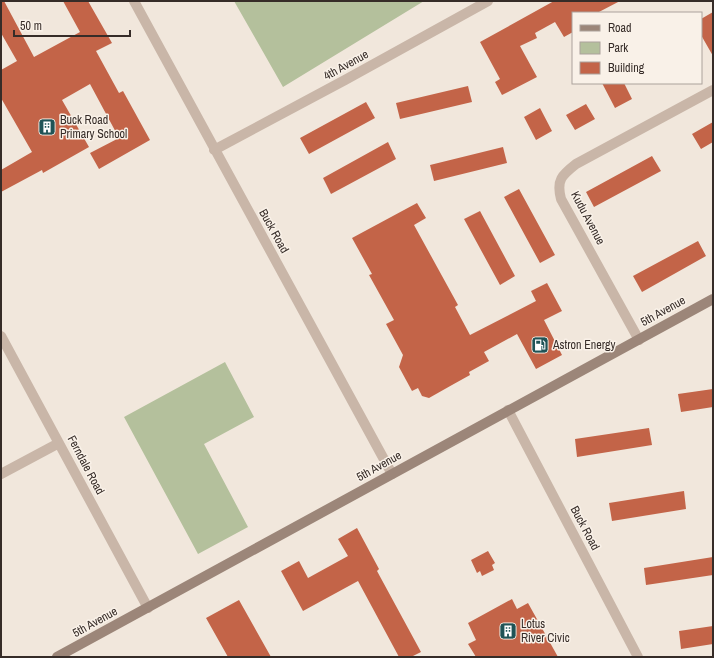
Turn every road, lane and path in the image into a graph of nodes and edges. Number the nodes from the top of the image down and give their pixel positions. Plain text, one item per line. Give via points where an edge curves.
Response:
1 (134, 1) edge
2 (488, 1) edge
3 (713, 90) edge
4 (214, 150) junction
5 (713, 298) edge
6 (1, 336) edge
7 (639, 340) junction
8 (508, 410) junction
9 (59, 443) junction
10 (1, 474) edge
11 (392, 474) junction
12 (148, 608) junction
13 (57, 657) edge
14 (638, 657) edge

1 - 4 street, Buck Road
2 - 4 street, 4th Avenue
3 - 7 street, Kudu Avenue via 576,164 560,179 558,189 561,199
4 - 11 street, Buck Road
5 - 7 main road, 5th Avenue
6 - 9 street, Ferndale Road
7 - 8 main road, 5th Avenue
8 - 11 main road, 5th Avenue
8 - 14 street, Buck Road
9 - 10 street
9 - 12 street, Ferndale Road
11 - 12 main road, 5th Avenue
12 - 13 main road, 5th Avenue

